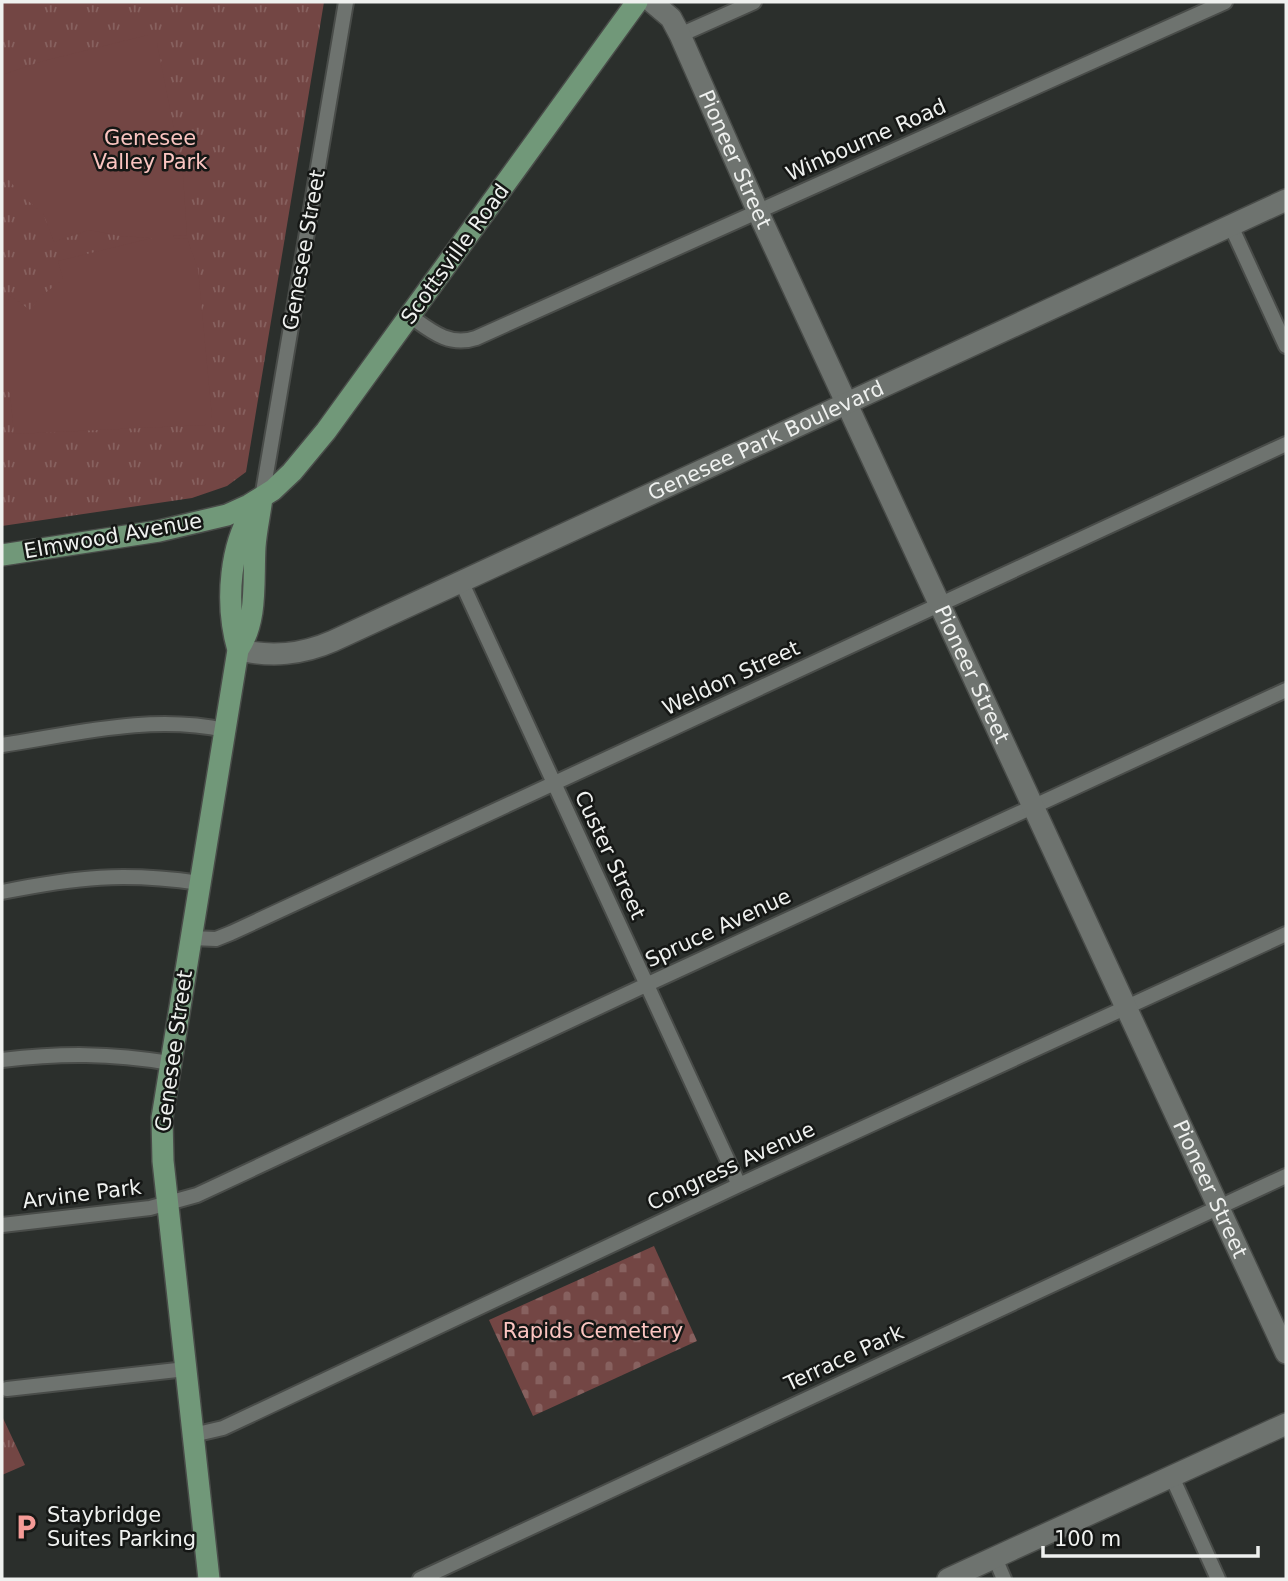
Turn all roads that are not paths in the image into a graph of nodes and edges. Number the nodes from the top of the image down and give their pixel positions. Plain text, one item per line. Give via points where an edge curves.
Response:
1 (346, 2) edge
2 (637, 2) edge
3 (652, 2) edge
4 (754, 2) edge
5 (1225, 2) edge
6 (680, 35) junction
7 (1286, 201) edge
8 (758, 212) junction
9 (1231, 226) junction
10 (410, 316) junction
11 (1286, 346) edge
12 (847, 403) junction
13 (1286, 444) edge
14 (262, 498) junction
15 (2, 555) edge
16 (461, 581) junction
17 (940, 605) junction
18 (238, 650) junction
19 (1286, 690) edge
20 (225, 730) junction
21 (2, 745) edge
22 (554, 783) junction
23 (1034, 806) junction
24 (200, 883) junction
25 (2, 892) edge
26 (1286, 934) edge
27 (191, 938) junction
28 (648, 984) junction
29 (1127, 1008) junction
30 (2, 1060) edge
31 (170, 1063) junction
32 (1286, 1176) edge
33 (739, 1185) junction
34 (168, 1205) junction
35 (1217, 1207) junction
36 (2, 1225) edge
37 (1286, 1353) edge
38 (186, 1369) junction
39 (7, 1390) dead end
40 (1286, 1424) edge
41 (193, 1435) junction
42 (1172, 1476) junction
43 (995, 1558) junction
44 (209, 1579) edge
45 (420, 1579) edge
46 (948, 1579) edge
47 (1004, 1579) edge
48 (1218, 1579) edge

1 - 14 street, Genesee Street
2 - 10 main road, Scottsville Road
3 - 6 street, Pioneer Street via 671,18
4 - 6 street
5 - 8 street, Winbourne Road
6 - 8 street, Pioneer Street
7 - 9 street, Genesee Park Boulevard
8 - 10 street, Winbourne Road via 468,341 442,338
8 - 12 street, Pioneer Street
9 - 11 street
9 - 12 street, Genesee Park Boulevard
10 - 14 main road, Scottsville Road via 314,446 283,482
12 - 16 street, Genesee Park Boulevard
12 - 17 street, Pioneer Street
13 - 17 street, Weldon Street
14 - 15 main road, Elmwood Avenue via 227,514 171,529
14 - 18 main road, Genesee Street via 251,622
16 - 18 street, Genesee Park Boulevard via 308,651 279,655
16 - 22 street, Custer Street
17 - 22 street, Weldon Street
17 - 23 street, Pioneer Street
18 - 20 main road, Genesee Street
19 - 23 street, Spruce Avenue
20 - 21 street via 150,724
20 - 24 main road, Genesee Street
22 - 27 street, Weldon Street via 231,933 216,939
22 - 28 street, Custer Street
23 - 28 street, Spruce Avenue
23 - 29 street, Pioneer Street
24 - 25 street via 107,876
24 - 27 main road, Genesee Street
26 - 29 street, Congress Avenue
27 - 31 main road, Genesee Street
28 - 33 street, Custer Street
28 - 34 street, Spruce Avenue
29 - 33 street, Congress Avenue
29 - 35 street, Pioneer Street
30 - 31 street via 76,1053
31 - 34 main road, Genesee Street via 162,1132
32 - 35 street, Terrace Park
33 - 41 street, Congress Avenue via 223,1428
34 - 36 street, Arvine Park
34 - 38 main road, Genesee Street
35 - 37 street, Pioneer Street
35 - 45 street, Terrace Park
38 - 39 street
38 - 41 main road, Genesee Street
40 - 42 street
41 - 44 main road, Genesee Street
42 - 43 street
42 - 48 street
43 - 46 street
43 - 47 street

